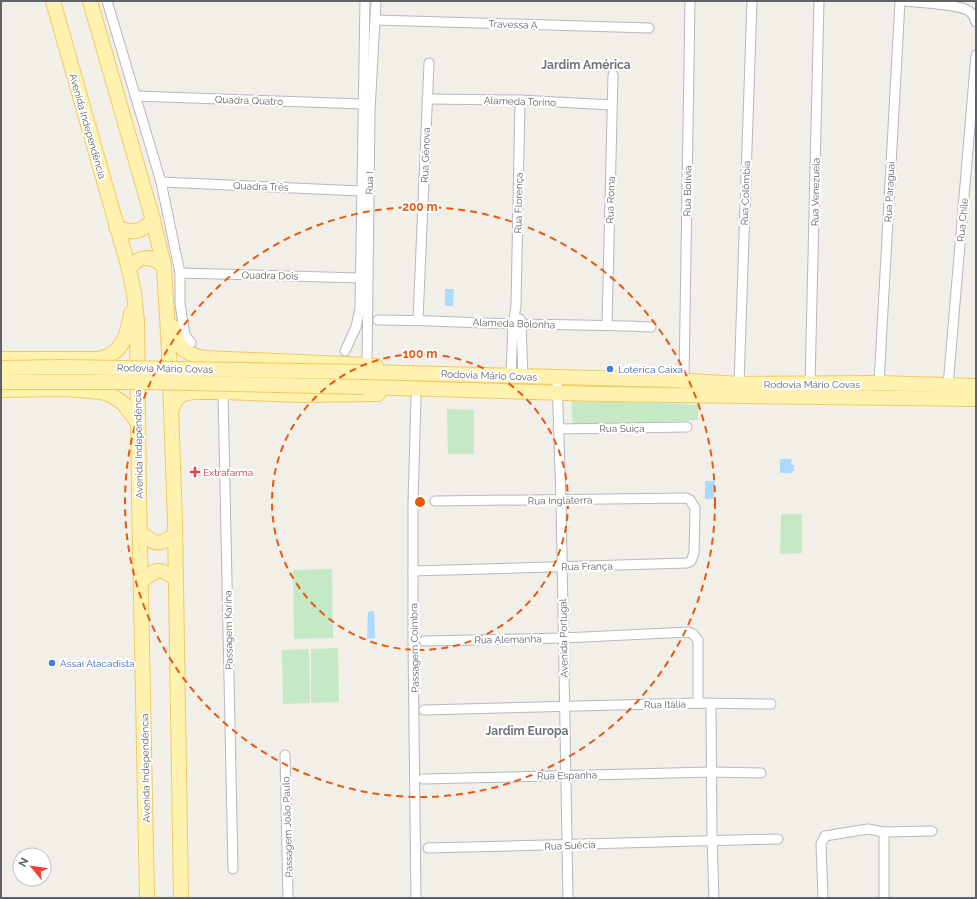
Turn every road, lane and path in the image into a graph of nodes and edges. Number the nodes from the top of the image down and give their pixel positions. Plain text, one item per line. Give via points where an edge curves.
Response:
1 (53, 1) edge
2 (90, 1) edge
3 (107, 1) edge
4 (365, 1) edge
5 (376, 1) edge
6 (690, 1) edge
7 (752, 1) edge
8 (819, 1) edge
9 (900, 1) edge
10 (905, 1) edge
11 (376, 20) junction
12 (976, 22) edge
13 (649, 28) dead end
14 (976, 55) edge
15 (429, 63) dead end
16 (613, 75) dead end
17 (135, 96) junction
18 (427, 99) junction
19 (520, 100) junction
20 (363, 104) junction
21 (612, 105) junction
22 (161, 182) junction
23 (361, 191) junction
24 (153, 220) junction
25 (116, 227) junction
26 (164, 266) junction
27 (129, 269) junction
28 (180, 273) junction
29 (360, 278) junction
30 (134, 293) junction
31 (166, 294) junction
32 (378, 320) dead end
33 (418, 320) junction
34 (517, 324) junction
35 (607, 325) junction
36 (651, 327) dead end
37 (191, 343) dead end
38 (345, 351) dead end
39 (1, 359) edge
40 (1, 368) edge
41 (366, 368) junction
42 (517, 375) junction
43 (557, 377) junction
44 (684, 380) junction
45 (1, 382) edge
46 (738, 384) junction
47 (810, 384) junction
48 (879, 384) junction
49 (948, 386) junction
50 (976, 386) edge
51 (1, 390) edge
52 (223, 392) junction
53 (557, 393) junction
54 (416, 394) junction
55 (976, 399) edge
56 (170, 414) junction
57 (138, 423) junction
58 (686, 428) dead end
59 (558, 429) junction
60 (686, 498) joint
61 (561, 500) junction
62 (435, 501) dead end
63 (140, 532) junction
64 (174, 535) junction
65 (562, 566) junction
66 (413, 571) junction
67 (175, 578) junction
68 (141, 582) junction
69 (563, 638) junction
70 (424, 641) dead end
71 (698, 703) junction
72 (711, 704) junction
73 (771, 704) dead end
74 (564, 706) junction
75 (424, 710) dead end
76 (285, 755) dead end
77 (712, 772) junction
78 (761, 773) dead end
79 (566, 775) junction
80 (423, 779) dead end
81 (932, 831) dead end
82 (884, 832) junction
83 (778, 839) dead end
84 (712, 840) junction
85 (567, 845) junction
86 (428, 848) dead end
87 (233, 869) dead end
88 (147, 898) edge
89 (181, 898) edge
90 (288, 898) edge
91 (416, 898) edge
92 (568, 898) edge
93 (714, 898) edge
94 (823, 898) edge
95 (884, 898) edge

1 - 25 main road, Avenida Independência
2 - 24 main road
3 - 17 street
4 - 20 street
5 - 11 street, Rua I
6 - 44 street, Rua Bolívia
7 - 46 street, Rua Colômbia
8 - 47 street, Rua Venezuela
9 - 48 street, Rua Paraguai
10 - 12 street via 956,7 968,11 975,17
11 - 13 street, Travessa A
11 - 41 street, Rua I via 370,118
14 - 49 street, Rua Chile
15 - 18 street, Rua Gênova
16 - 21 street, Rua Roma
17 - 20 street, Quadra Quatro
17 - 22 street
18 - 19 street, Alameda Torino
18 - 33 street, Rua Gênova
19 - 21 street, Alameda Torino
19 - 34 street, Rua Florença
20 - 23 street
21 - 35 street, Rua Roma
22 - 23 street, Quadra Três
22 - 28 street
23 - 29 street
24 - 25 main road via 140,231 132,232
24 - 26 main road
25 - 27 main road, Avenida Independência
26 - 27 main road via 151,258 144,258 133,263
26 - 31 main road
27 - 30 main road, Avenida Independência
28 - 29 street, Quadra Dois
28 - 37 street via 180,304 185,335
29 - 38 street via 358,318
30 - 39 main road via 126,336 119,348 110,355 98,359
30 - 57 main road, Avenida Independência via 137,321
31 - 41 main road via 175,339 182,349 194,356
31 - 56 main road
32 - 33 street, Alameda Bolonha
33 - 34 street, Alameda Bolonha
34 - 35 street, Alameda Bolonha
34 - 42 street, Rua Florença
35 - 36 street, Alameda Bolonha
40 - 41 main road, Rodovia Mário Covas, bridge
41 - 42 main road, Rodovia Mário Covas
42 - 43 main road, Rodovia Mário Covas
43 - 44 main road, Rodovia Mário Covas
43 - 53 street, Avenida Portugal
44 - 46 main road, Rodovia Mário Covas
45 - 54 main road, Rodovia Mário Covas, bridge via 364,387
46 - 47 main road, Rodovia Mário Covas
47 - 48 main road, Rodovia Mário Covas
48 - 49 main road, Rodovia Mário Covas
49 - 50 main road, Rodovia Mário Covas
51 - 57 main road via 65,389 101,392 123,403
52 - 54 main road via 302,395
52 - 56 main road via 182,394 174,401
52 - 87 street, Passagem Karina
53 - 54 main road, Rodovia Mário Covas
53 - 55 main road, Rodovia Mário Covas
53 - 59 street, Avenida Portugal
54 - 66 street, Passagem Coimbra
56 - 64 main road
57 - 63 main road, Avenida Independência
58 - 59 street, Rua Suiça
59 - 61 street, Avenida Portugal
60 - 61 street, Rua Inglaterra
60 - 65 street, Rua França via 695,508 694,553 687,564
61 - 62 street, Rua Inglaterra
61 - 65 street, Avenida Portugal
63 - 64 main road via 150,541 157,543 166,541
63 - 68 main road, Avenida Independência
64 - 67 main road
65 - 66 street, Rua França
65 - 69 street, Avenida Portugal
66 - 91 street, Passagem Coimbra
67 - 68 main road via 159,570 152,572
67 - 89 main road
68 - 88 main road, Avenida Independência
69 - 70 street, Rua Alemanha
69 - 71 street, Rua Alemanha via 689,632 698,640
69 - 74 street, Avenida Portugal
71 - 72 street, Rua Itália
71 - 74 street, Rua Itália
72 - 73 street, Rua Itália
72 - 77 street
74 - 75 street, Rua Itália
74 - 79 street, Avenida Portugal
76 - 90 street, Passagem João Paulo
77 - 78 street, Rua Espanha
77 - 79 street, Rua Espanha
77 - 84 street
79 - 80 street, Rua Espanha
79 - 85 street, Avenida Portugal
81 - 82 street
82 - 94 street via 868,829 825,836 821,844
82 - 95 street
83 - 84 street, Rua Suécia
84 - 85 street, Rua Suécia
84 - 93 street
85 - 86 street, Rua Suécia
85 - 92 street, Avenida Portugal

